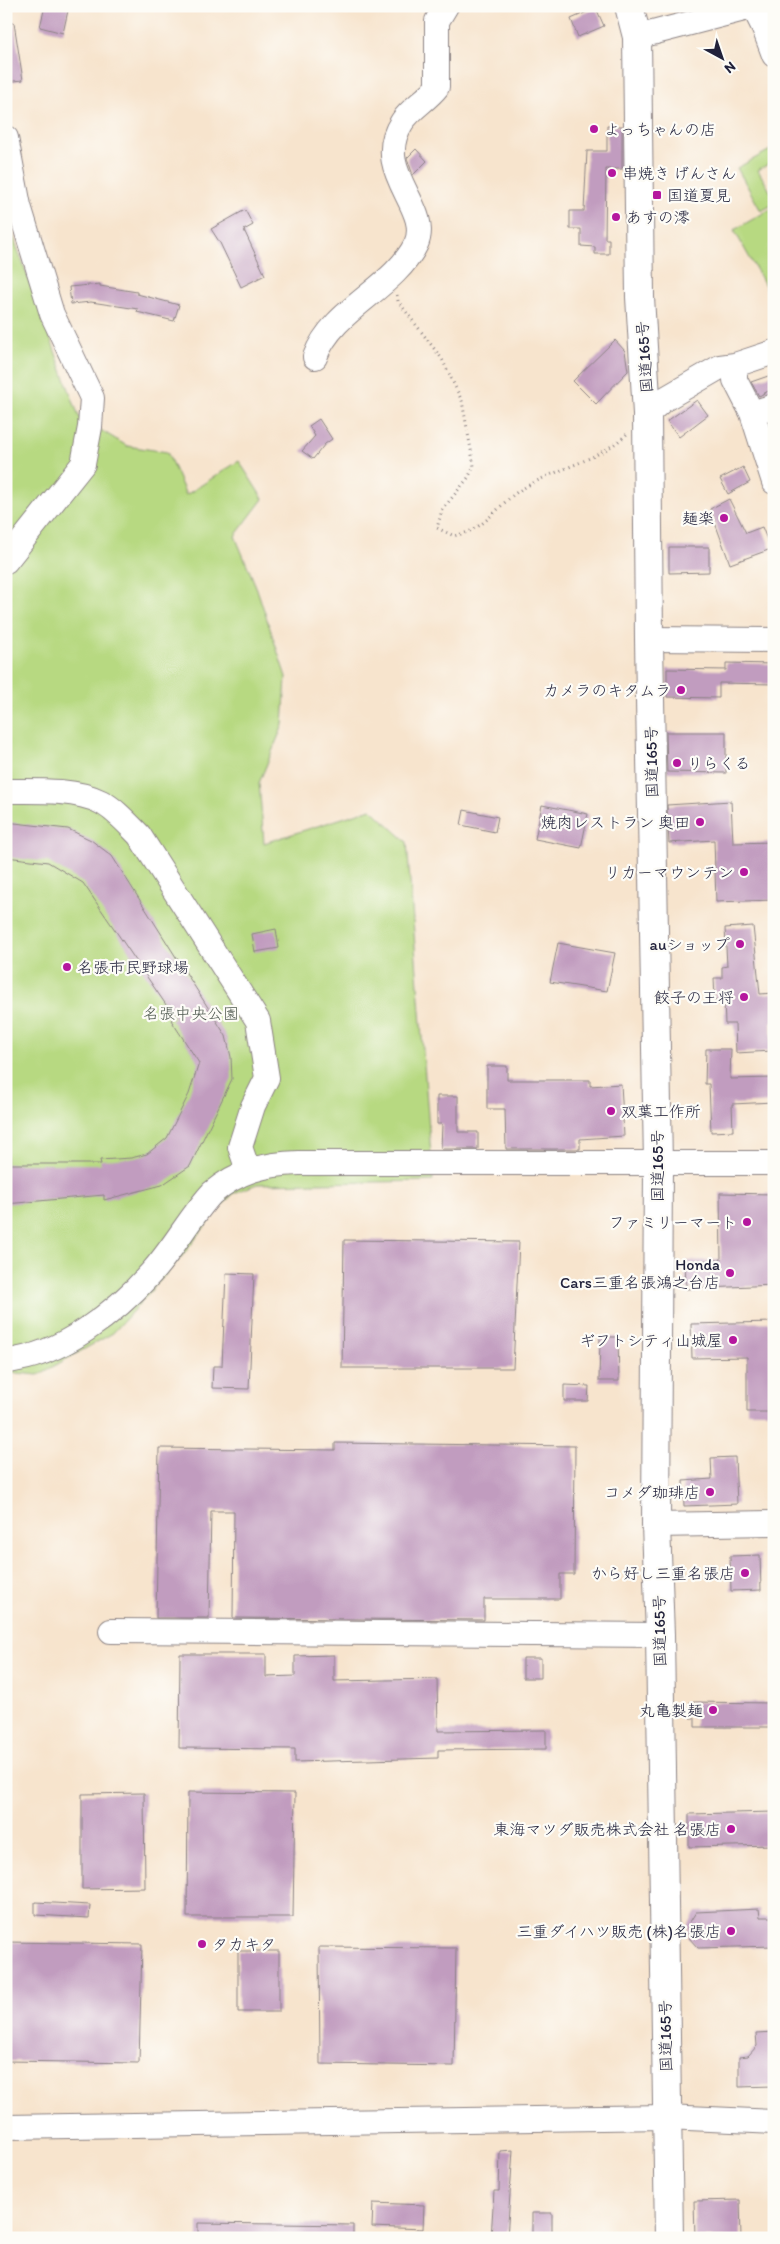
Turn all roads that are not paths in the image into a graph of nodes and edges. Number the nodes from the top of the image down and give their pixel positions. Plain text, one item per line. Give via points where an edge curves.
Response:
1 (446, 6) edge
2 (629, 6) edge
3 (754, 6) edge
4 (636, 37) junction
5 (774, 55) edge
6 (6, 138) edge
7 (774, 352) edge
8 (315, 357) dead end
9 (735, 365) junction
10 (763, 410) edge
11 (647, 414) junction
12 (769, 456) edge
13 (774, 482) edge
14 (6, 561) edge
15 (649, 640) junction
16 (774, 640) edge
17 (6, 790) edge
18 (774, 1163) edge
19 (658, 1165) junction
20 (248, 1170) junction
21 (6, 1362) edge
22 (774, 1523) edge
23 (656, 1525) junction
24 (111, 1631) dead end
25 (660, 1635) junction
26 (666, 2117) junction
27 (774, 2122) edge
28 (6, 2126) edge
29 (669, 2238) edge

1 - 8 street via 437,21 437,87 401,123 394,142 394,167 419,228 415,245 396,270 328,332
2 - 4 highway, 国道165号
3 - 4 street
3 - 5 street
4 - 11 highway, 国道165号 via 640,297
6 - 14 street via 19,206 52,314 92,398 83,464
7 - 9 street
9 - 10 street via 735,380
9 - 11 street via 720,367 663,400
10 - 12 street
11 - 15 highway, 国道165号
12 - 13 street
15 - 16 street
15 - 19 highway, 国道165号
17 - 20 street via 76,795 101,802 125,820 139,835 240,990 258,1021 267,1078 252,1106 240,1146
18 - 19 street
19 - 20 street via 298,1163
19 - 23 highway, 国道165号
20 - 21 street via 212,1193 152,1272 103,1316 48,1350
22 - 23 street
23 - 25 highway, 国道165号
24 - 25 street
25 - 26 highway, 国道165号
26 - 27 street
26 - 28 street
26 - 29 highway, 国道165号

